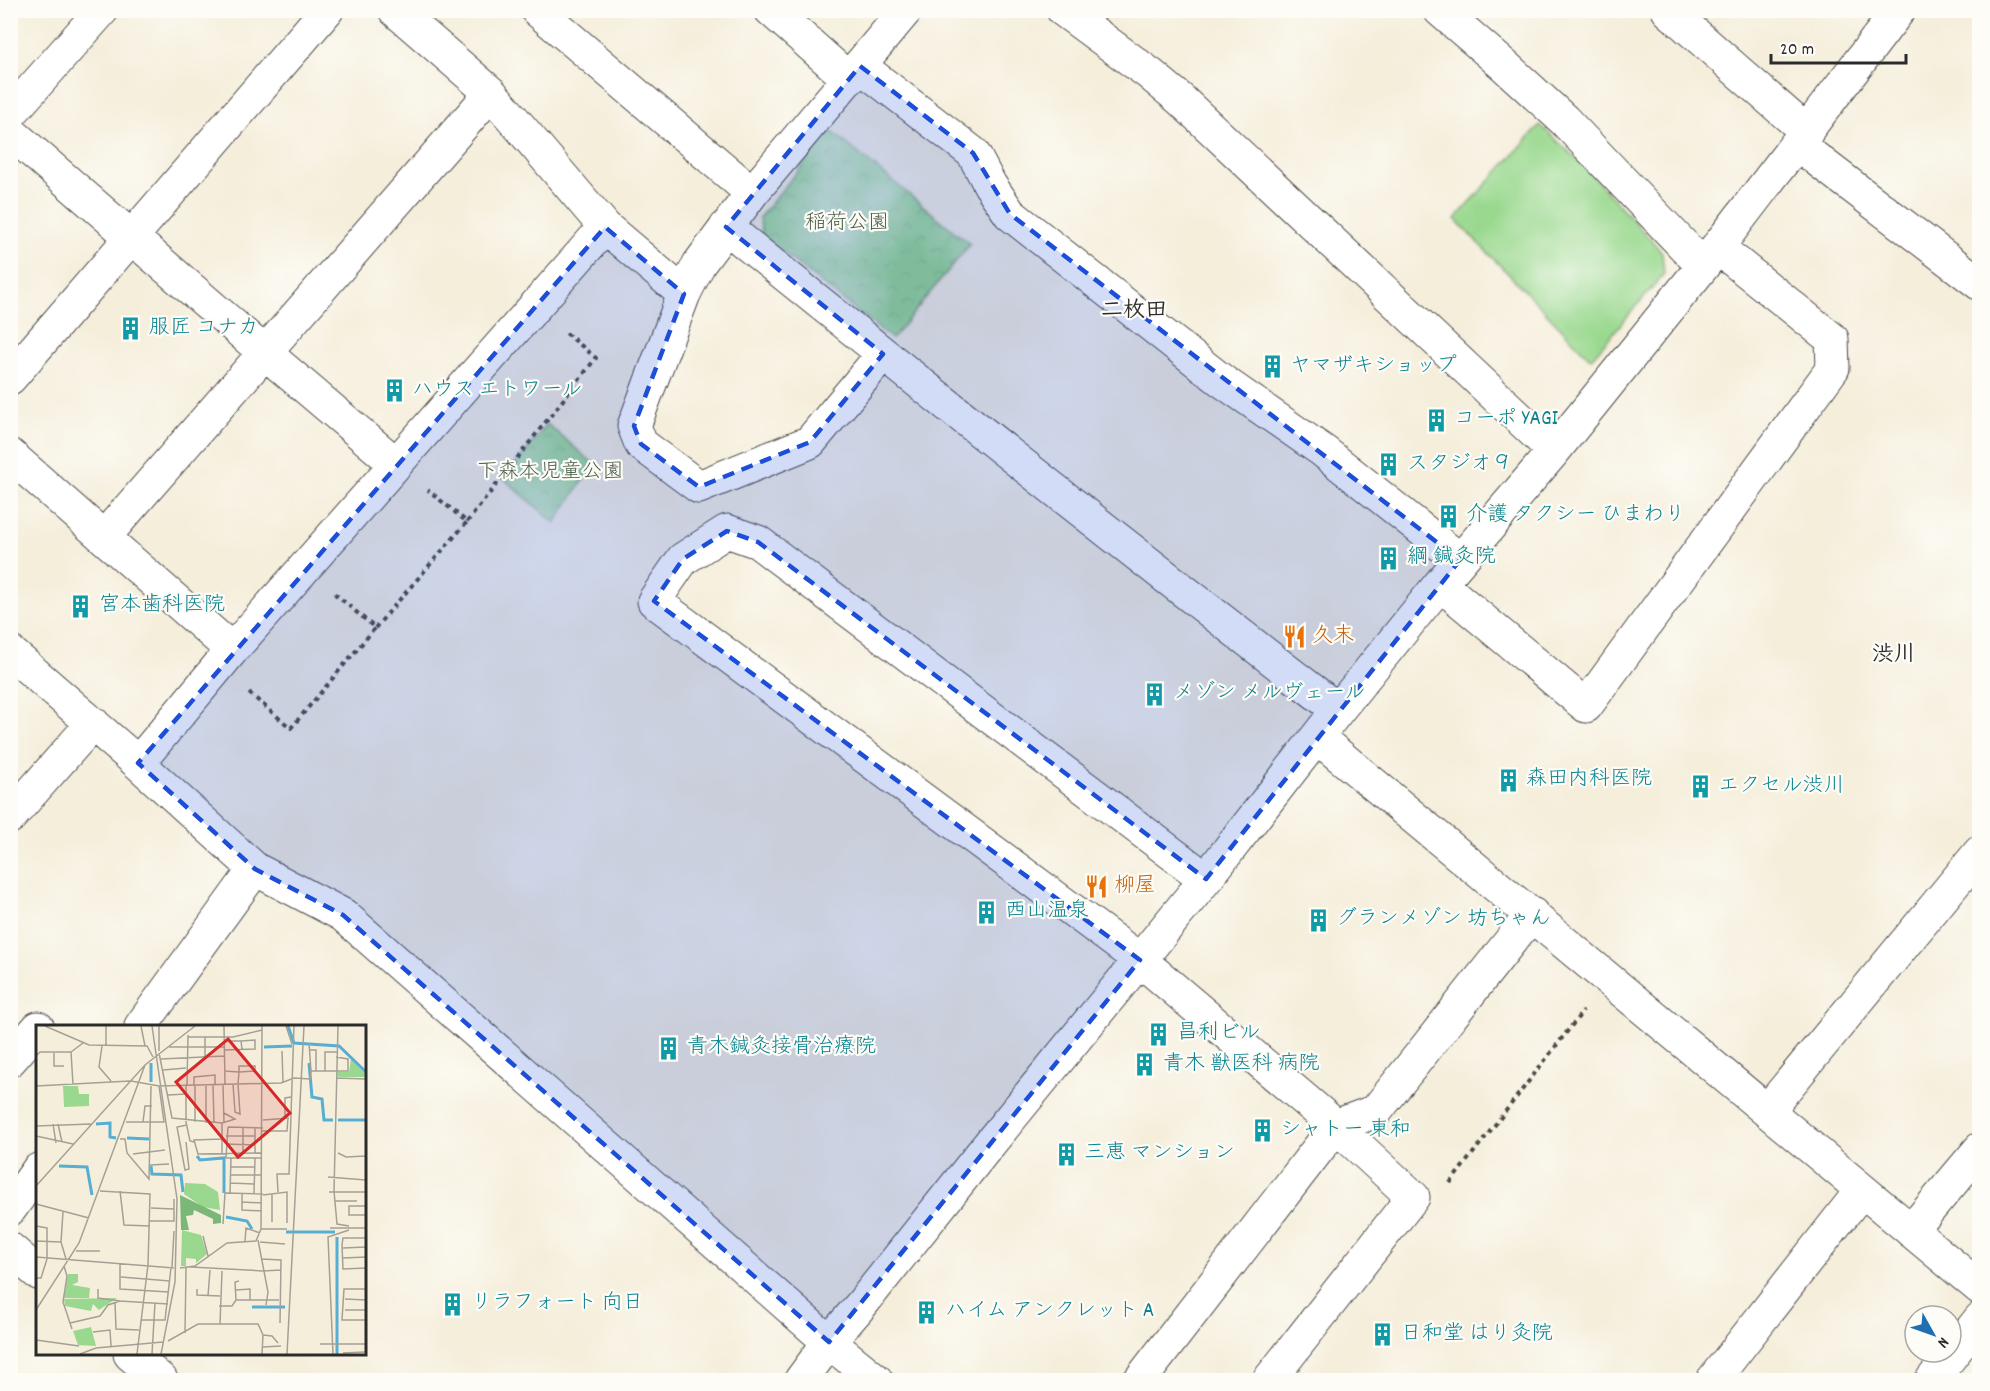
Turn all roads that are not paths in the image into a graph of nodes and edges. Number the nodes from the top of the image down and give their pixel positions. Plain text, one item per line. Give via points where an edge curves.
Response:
1 (102, 10) edge
2 (327, 10) edge
3 (395, 10) edge
4 (537, 10) edge
5 (771, 10) edge
6 (906, 10) edge
7 (1063, 10) edge
8 (1440, 10) edge
9 (1899, 10) edge
10 (1672, 12) edge
11 (855, 72) junction
12 (491, 93) junction
13 (10, 114) edge
14 (10, 132) edge
15 (1803, 138) junction
16 (752, 193) junction
17 (605, 227) junction
18 (726, 227) junction
19 (130, 237) junction
20 (1710, 257) junction
21 (1980, 284) edge
22 (684, 294) junction
23 (264, 352) junction
24 (883, 354) junction
25 (10, 378) edge
26 (1554, 452) junction
27 (10, 455) edge
28 (396, 464) junction
29 (104, 537) junction
30 (1450, 572) junction
31 (10, 652) edge
32 (226, 659) junction
33 (1338, 710) junction
34 (93, 723) junction
35 (1317, 737) junction
36 (138, 763) junction
37 (10, 817) edge
38 (1980, 852) edge
39 (255, 869) junction
40 (1206, 879) junction
41 (1532, 914) junction
42 (1140, 960) junction
43 (142, 1025) edge
44 (36, 1030) edge
45 (10, 1060) edge
46 (1767, 1111) junction
47 (1336, 1126) junction
48 (1980, 1149) edge
49 (36, 1173) edge
50 (1862, 1190) junction
51 (10, 1209) edge
52 (1911, 1231) junction
53 (10, 1249) edge
54 (36, 1271) edge
55 (1980, 1288) edge
56 (1980, 1319) edge
57 (829, 1342) junction
58 (132, 1355) edge
59 (161, 1380) edge
60 (801, 1380) edge
61 (876, 1380) edge
62 (1140, 1380) edge
63 (1269, 1380) edge
64 (1713, 1380) edge
65 (1932, 1380) edge

1 - 13 street
2 - 19 street
3 - 12 street
4 - 16 street
5 - 11 street
6 - 11 street
7 - 26 street via 1180,99
8 - 20 street
9 - 15 street
10 - 15 street
11 - 16 street
11 - 30 street via 973,153 1010,214 1221,380 1323,451
12 - 17 street
12 - 23 street
14 - 19 street
15 - 20 street
15 - 21 street
16 - 18 street
17 - 22 street
17 - 28 street
18 - 22 street via 699,264
18 - 24 street
19 - 23 street
19 - 25 street
20 - 26 street
20 - 30 street via 1832,339 1833,368 1586,706
22 - 24 street via 634,426 641,444 699,487 810,442
23 - 28 street
23 - 29 street
24 - 33 street
26 - 30 street
27 - 29 street
28 - 32 street
29 - 32 street
30 - 33 street
31 - 34 street
32 - 36 street
33 - 35 street
34 - 36 street
34 - 37 street
35 - 40 street
35 - 41 street
36 - 39 street
38 - 46 street
39 - 43 street
39 - 57 street via 343,915
40 - 42 street
40 - 42 street via 758,542 727,531 683,559 654,601
41 - 46 street
41 - 47 street via 1377,1111
42 - 47 street
42 - 57 street
44 - 45 street
46 - 50 street
47 - 62 street
47 - 63 street via 1413,1197
48 - 52 street
49 - 51 street
50 - 52 street
50 - 64 street
52 - 55 street
53 - 54 street
56 - 65 street
57 - 60 street
57 - 61 street
58 - 59 street

